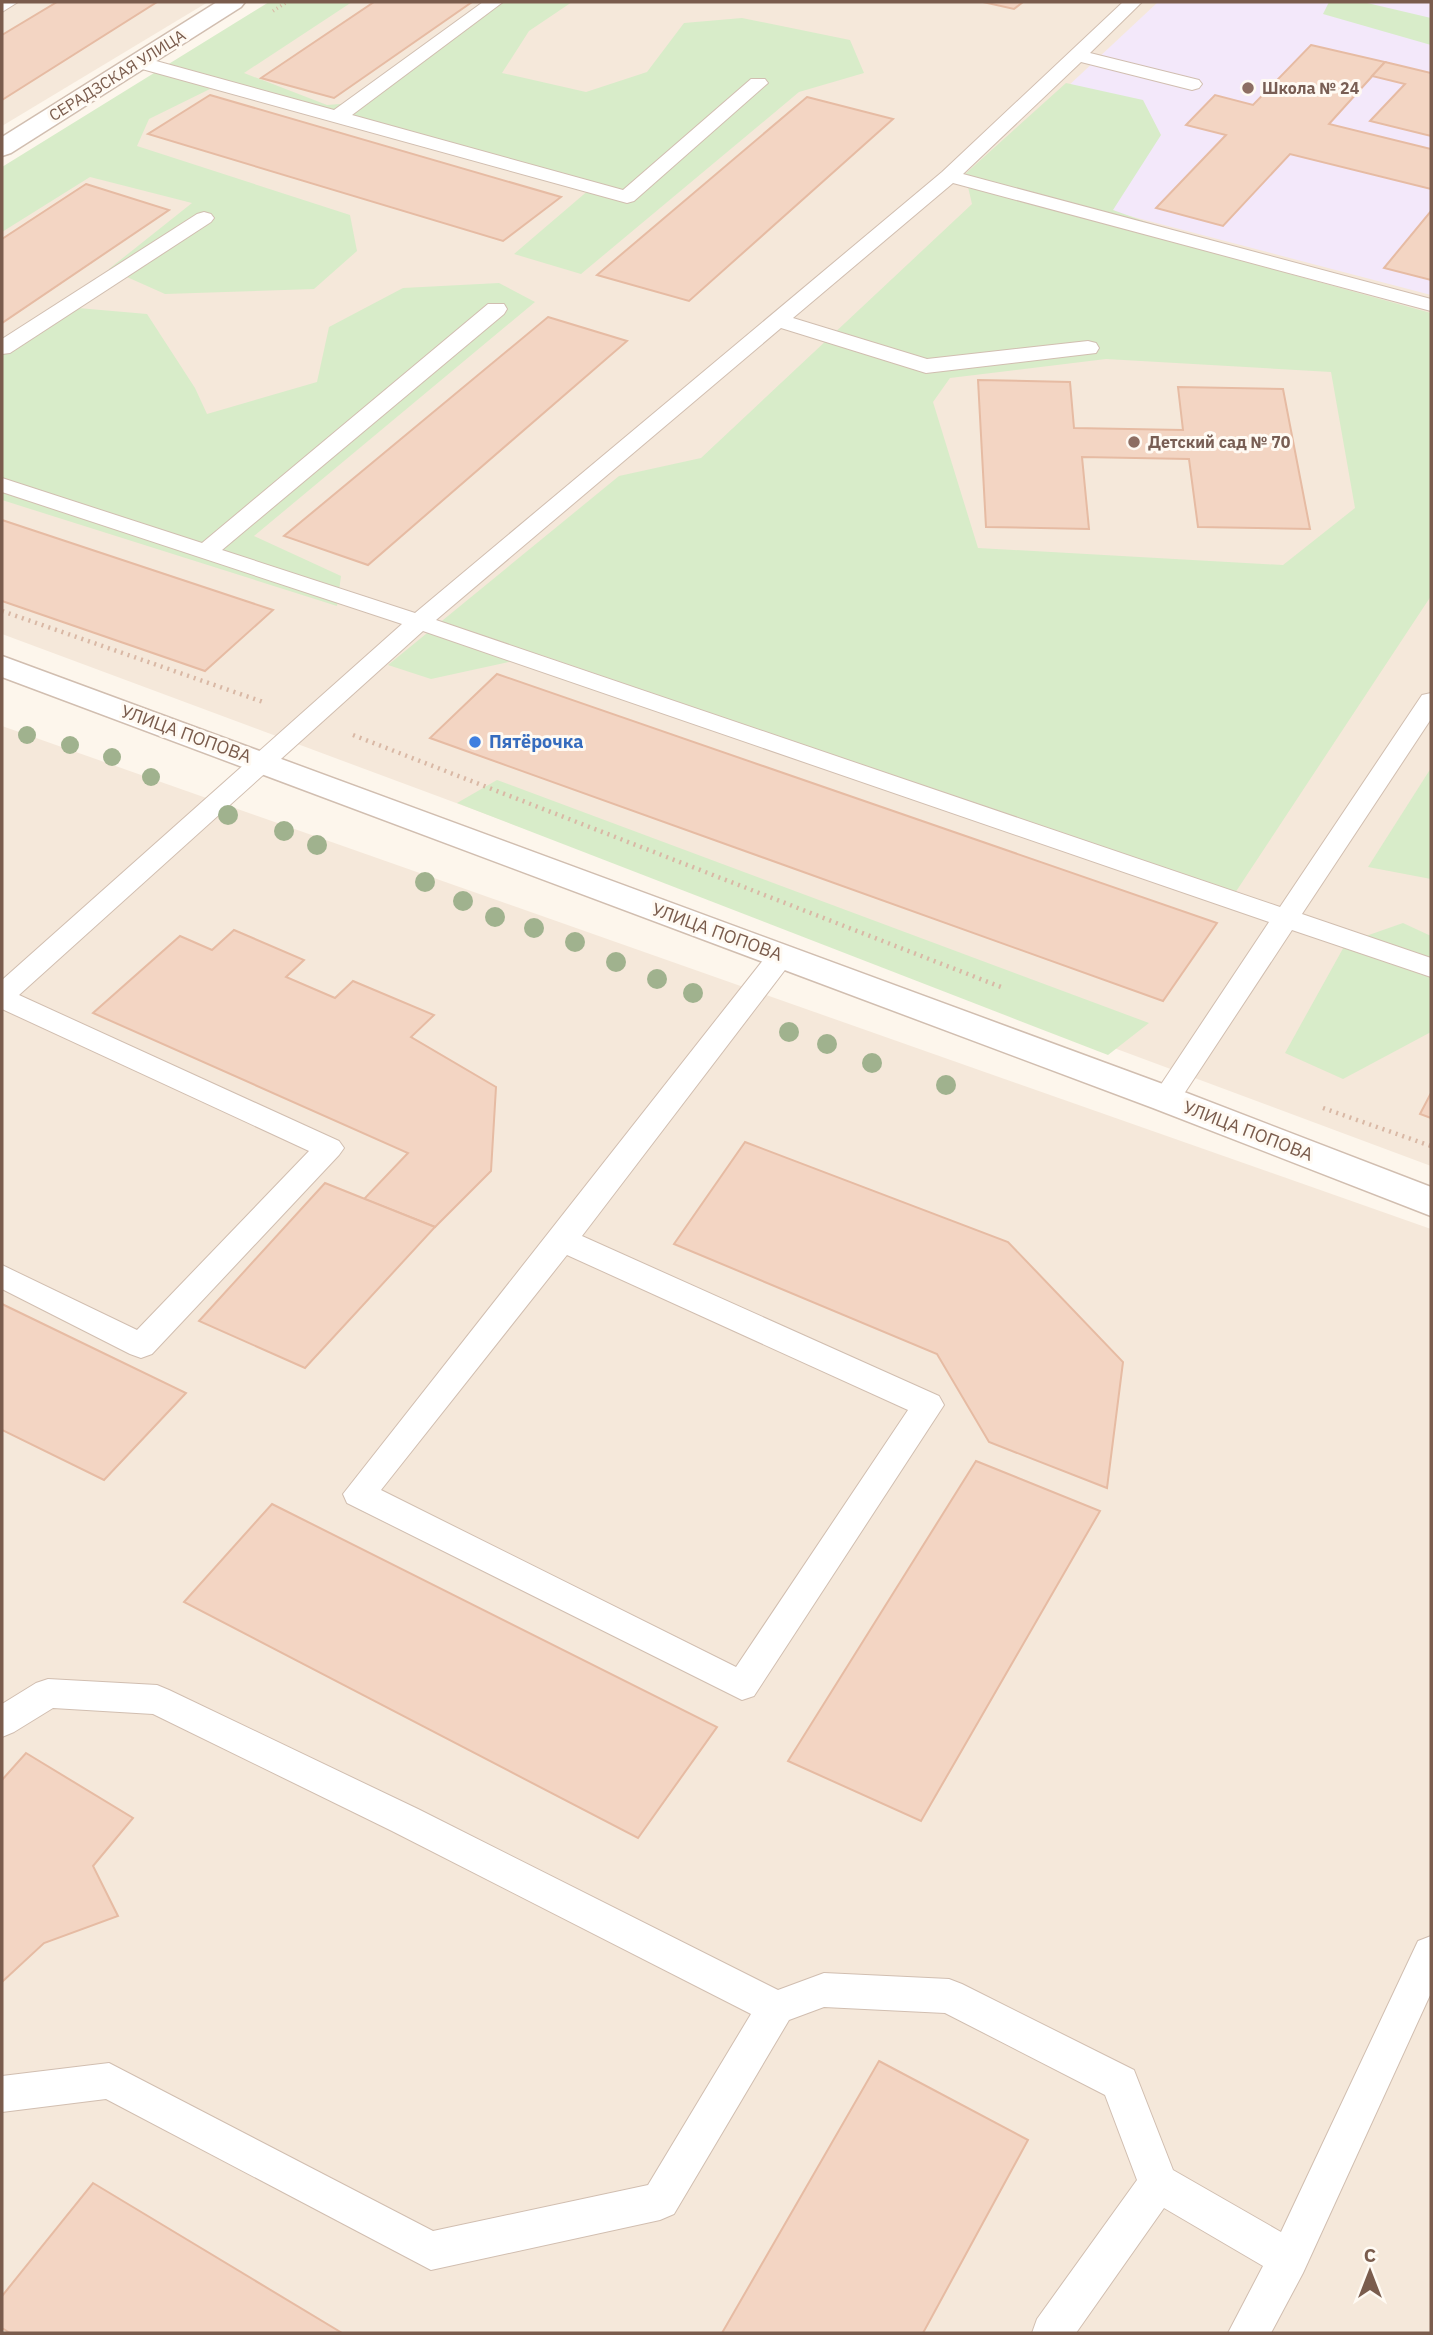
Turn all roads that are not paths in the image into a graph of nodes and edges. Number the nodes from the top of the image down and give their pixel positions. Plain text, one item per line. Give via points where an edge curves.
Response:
1 (9, 2) edge
2 (233, 2) edge
3 (494, 2) edge
4 (1133, 2) edge
5 (2, 6) edge
6 (1076, 55) junction
7 (138, 62) junction
8 (758, 83) dead end
9 (1192, 84) dead end
10 (337, 117) junction
11 (2, 148) edge
12 (949, 176) junction
13 (204, 218) dead end
14 (1431, 305) edge
15 (496, 309) dead end
16 (778, 320) junction
17 (2, 348) edge
18 (1088, 348) dead end
19 (2, 485) edge
20 (205, 552) junction
21 (419, 622) junction
22 (2, 666) edge
23 (1431, 700) edge
24 (264, 763) junction
25 (1287, 918) junction
26 (782, 956) junction
27 (1431, 968) edge
28 (2, 997) edge
29 (1166, 1099) junction
30 (1431, 1202) edge
31 (562, 1240) junction
32 (2, 1276) edge
33 (2, 1722) edge
34 (1431, 1953) edge
35 (776, 2008) junction
36 (2, 2094) edge
37 (1158, 2183) junction
38 (1289, 2259) junction
39 (1052, 2333) edge
40 (1249, 2333) edge

1 - 5 lane
2 - 7 street, СЕРАДЗСКАЯ УЛИЦА
3 - 10 lane
4 - 6 lane
6 - 9 lane
6 - 12 lane
7 - 10 lane
7 - 11 street, СЕРАДЗСКАЯ УЛИЦА
8 - 10 lane via 627,197
12 - 14 lane
12 - 16 lane
13 - 17 lane
15 - 20 lane
16 - 18 lane via 926,366
16 - 21 lane
19 - 20 lane
20 - 21 lane
21 - 24 lane
21 - 25 lane
22 - 24 street, УЛИЦА ПОПОВА
23 - 25 lane
24 - 26 street, УЛИЦА ПОПОВА
24 - 28 lane
25 - 27 lane
25 - 29 lane
26 - 29 street, УЛИЦА ПОПОВА
26 - 31 lane
28 - 32 lane via 329,1148 141,1346
29 - 30 street, УЛИЦА ПОПОВА
31 - 31 lane via 928,1405 742,1686 359,1494
33 - 35 lane via 48,1693 157,1700
34 - 38 lane
35 - 36 lane via 660,2202 431,2251 109,2081
35 - 37 lane via 824,1990 949,1996 1120,2083
37 - 38 lane
37 - 39 lane
38 - 40 lane

